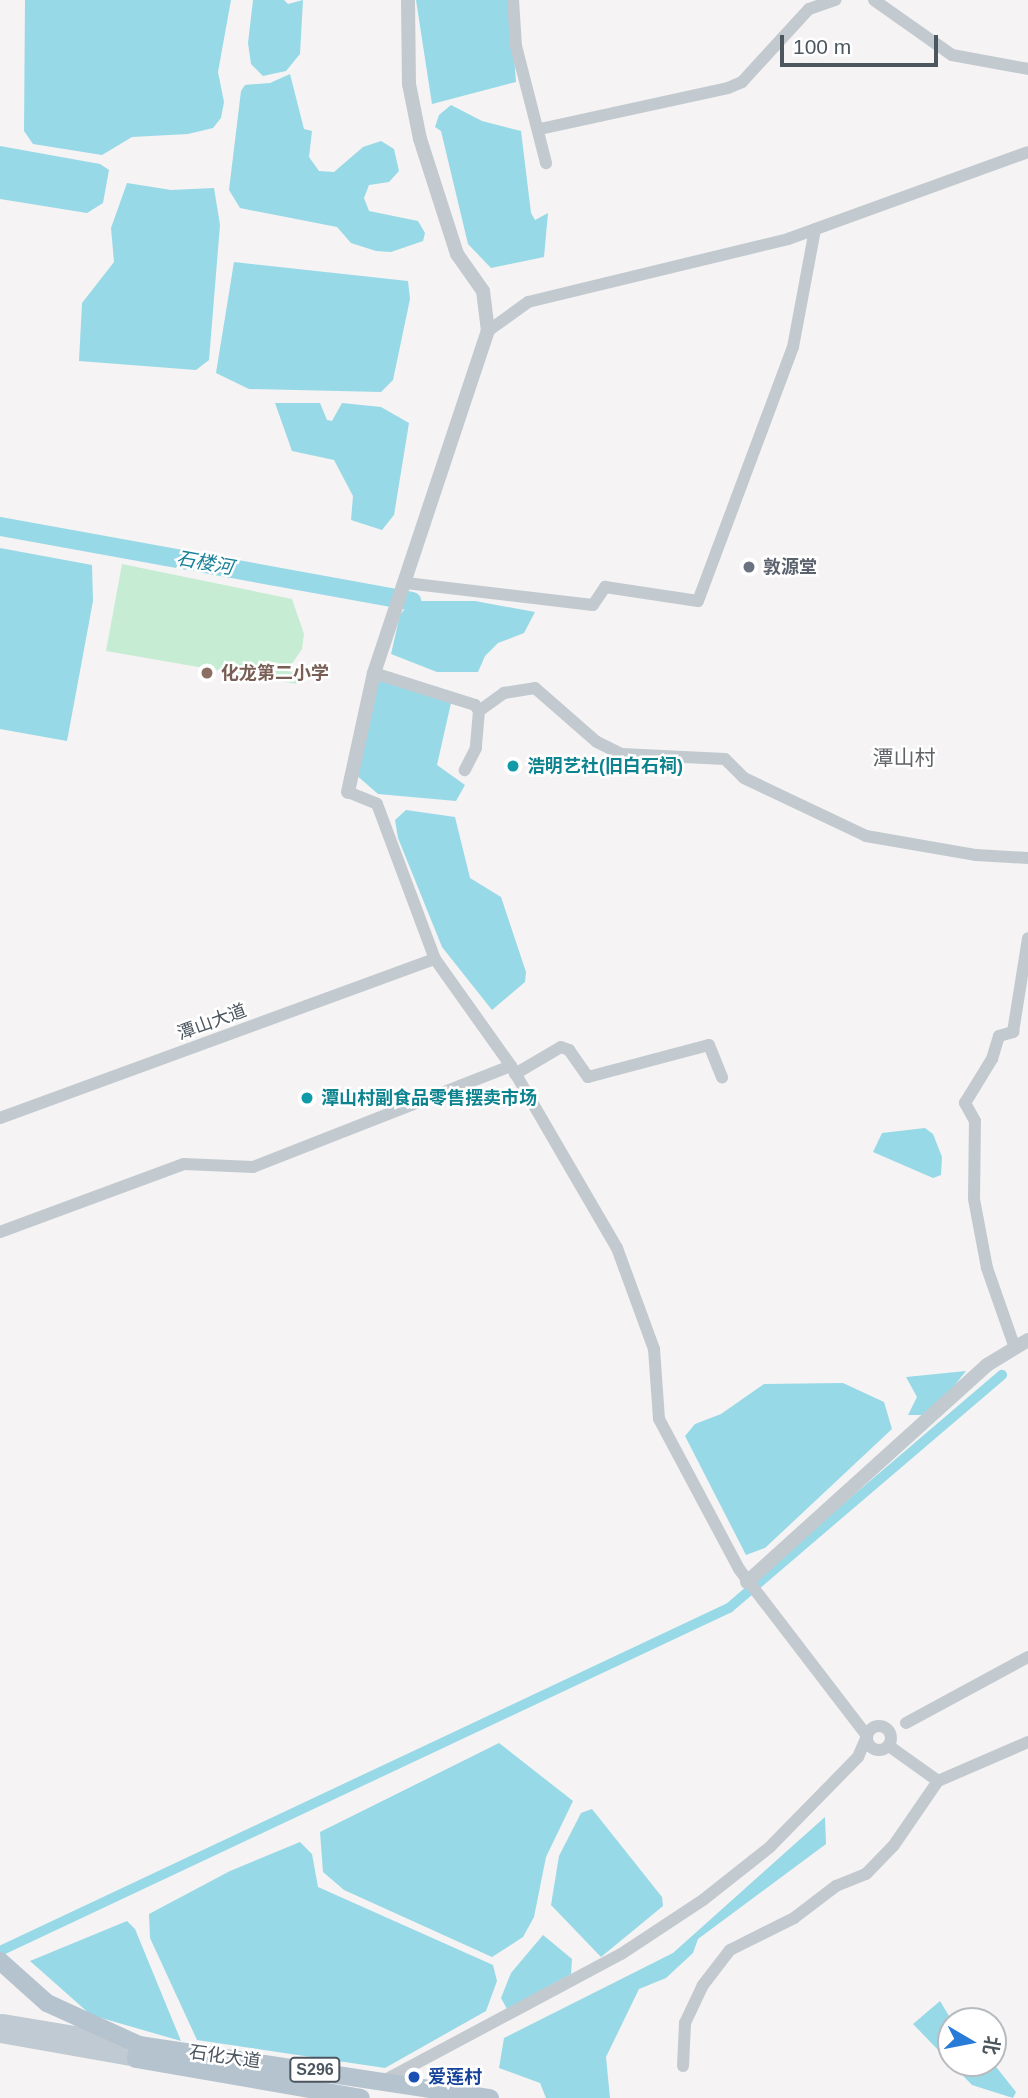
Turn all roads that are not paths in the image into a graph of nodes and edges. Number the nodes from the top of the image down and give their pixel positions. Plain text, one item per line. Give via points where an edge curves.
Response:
1 (408, 0) edge
2 (513, 0) edge
3 (835, 0) edge
4 (874, 0) edge
5 (1028, 69) edge
6 (540, 129) junction
7 (1028, 152) edge
8 (546, 163) dead end
9 (816, 229) junction
10 (488, 331) junction
11 (405, 587) junction
12 (374, 673) junction
13 (479, 711) junction
14 (465, 770) dead end
15 (348, 792) joint
16 (1028, 858) edge
17 (1028, 937) edge
18 (435, 959) junction
19 (513, 1070) junction
20 (722, 1077) dead end
21 (0, 1118) edge
22 (0, 1232) edge
23 (1022, 1344) edge
24 (747, 1582) junction
25 (1028, 1657) edge
26 (860, 1720) junction
27 (906, 1723) junction
28 (881, 1726) junction
29 (867, 1736) junction
30 (1028, 1742) edge
31 (887, 1746) junction
32 (858, 1757) junction
33 (938, 1781) junction
34 (7, 1968) edge
35 (1, 2029) edge
36 (138, 2052) junction
37 (683, 2066) dead end
38 (385, 2080) junction
39 (361, 2098) edge
40 (490, 2098) edge

1 - 10 street via 409,84 420,139 457,254 483,291
2 - 6 street via 516,46
3 - 6 street via 809,9 742,82
4 - 5 street via 952,55
6 - 8 street
7 - 9 street
9 - 10 street via 528,302
9 - 11 street via 793,347 698,601 605,587 593,605
10 - 11 street via 464,391
11 - 12 street
12 - 13 street via 475,705
12 - 15 street
13 - 14 street via 476,748
13 - 16 street via 504,693 535,688 597,741 622,754 725,760 744,778 866,836 976,855
15 - 18 street via 377,804
17 - 23 street via 1013,1032 999,1036 992,1059 965,1103 975,1121 974,1199 987,1268
18 - 19 street
18 - 21 street, 潭山大道
19 - 20 street via 561,1047 569,1050 588,1077 709,1045
19 - 22 street via 253,1167 184,1164
19 - 24 street via 617,1248 654,1349 659,1419
23 - 24 street via 987,1365
24 - 26 street
25 - 27 street
26 - 28 street
26 - 29 street
27 - 28 street
27 - 31 street
28 - 29 street
28 - 31 street via 889,1731
29 - 31 street via 868,1745
29 - 32 street
30 - 33 street
31 - 32 street
31 - 33 street
32 - 38 street via 770,1847 703,1900 621,1954
33 - 37 street via 894,1845 866,1874 835,1886 794,1918 730,1951 703,1985 685,2023
34 - 36 main road, S296 via 47,2003
35 - 36 main road, 石化大道
36 - 38 main road, 石化大道 / S296
36 - 39 main road, 石化大道 / S296
38 - 40 main road, 石化大道 / S296

